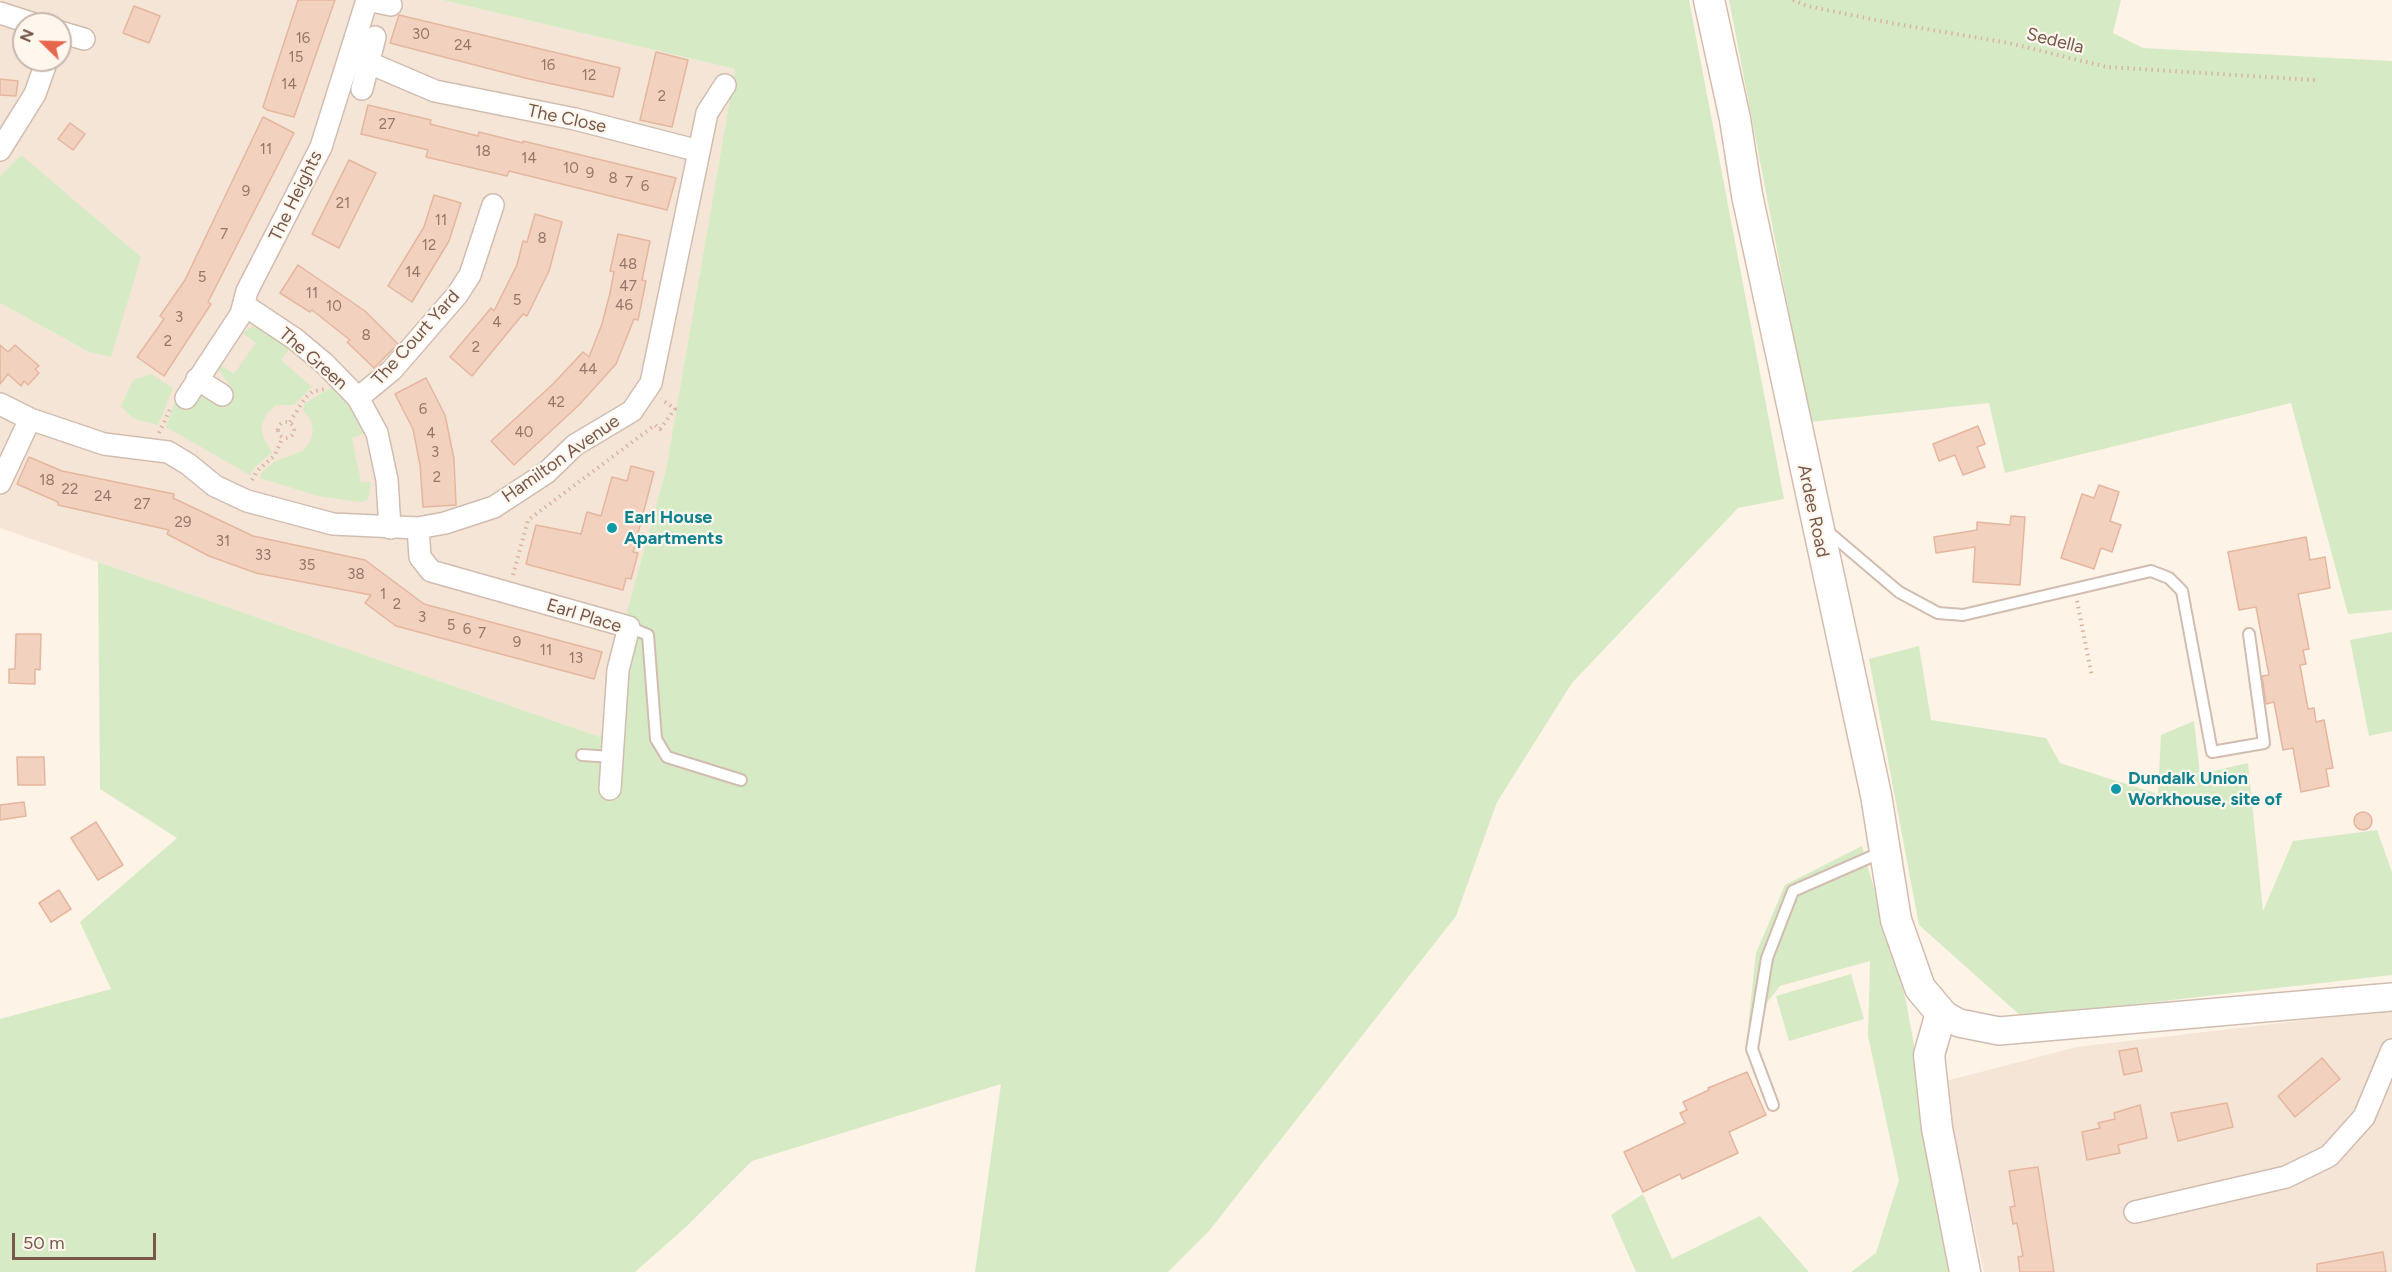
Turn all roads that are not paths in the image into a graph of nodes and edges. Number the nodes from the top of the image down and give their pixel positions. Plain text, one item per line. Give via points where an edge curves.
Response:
1 (367, 0) edge
2 (1709, 0) edge
3 (391, 5) dead end
4 (72, 36) edge
5 (375, 37) dead end
6 (84, 39) dead end
7 (367, 62) junction
8 (43, 72) edge
9 (725, 84) dead end
10 (362, 89) dead end
11 (0, 150) edge
12 (699, 151) junction
13 (493, 205) dead end
14 (243, 305) junction
15 (197, 379) junction
16 (222, 395) dead end
17 (186, 398) road end
18 (358, 398) junction
19 (0, 404) edge
20 (30, 419) junction
21 (0, 483) edge
22 (1815, 521) junction
23 (390, 528) junction
24 (418, 528) junction
25 (629, 627) junction
26 (2249, 634) dead end
27 (582, 755) dead end
28 (612, 757) junction
29 (741, 780) dead end
30 (610, 789) dead end
31 (1885, 851) junction
32 (2392, 997) edge
33 (1941, 1012) junction
34 (2392, 1050) edge
35 (1773, 1105) dead end
36 (2135, 1212) dead end
37 (1965, 1272) edge

1 - 3 street, The Heights
1 - 14 street, The Heights via 321,147
2 - 22 main road, Ardee Road
4 - 6 street
5 - 7 street
7 - 10 street
7 - 12 street, The Close via 435,91 575,119
8 - 11 street via 35,94
9 - 12 street via 707,113
12 - 24 street, Hamilton Avenue via 651,383 632,411 575,445 546,473 494,507 445,524
13 - 18 street, The Court Yard via 470,275 457,296 392,370
14 - 15 street, The Heights via 241,314
14 - 18 street, The Green via 295,339
15 - 16 street
15 - 17 street, The Heights
18 - 23 street, The Green via 377,434 387,480
19 - 20 street, Hamilton Avenue
20 - 21 street
20 - 23 street, Hamilton Avenue via 104,444 168,452 215,486 247,501 333,524
22 - 26 lane via 1899,592 1938,613 1964,615 2151,571 2169,578 2182,591 2212,752 2264,743
22 - 31 main road, Ardee Road
23 - 24 street, Hamilton Avenue
24 - 25 street, Earl Place via 420,557 431,572
25 - 28 street, Earl Place via 618,670
25 - 29 lane via 648,635 656,739 667,757
27 - 28 lane
28 - 30 street, Earl Place
31 - 33 main road, Ardee Road via 1896,920 1920,988
31 - 35 lane via 1793,891 1767,958 1752,1049
32 - 33 street via 1999,1031 1959,1023
33 - 37 main road via 1929,1055 1930,1073
34 - 36 street via 2364,1117 2329,1156 2286,1177

